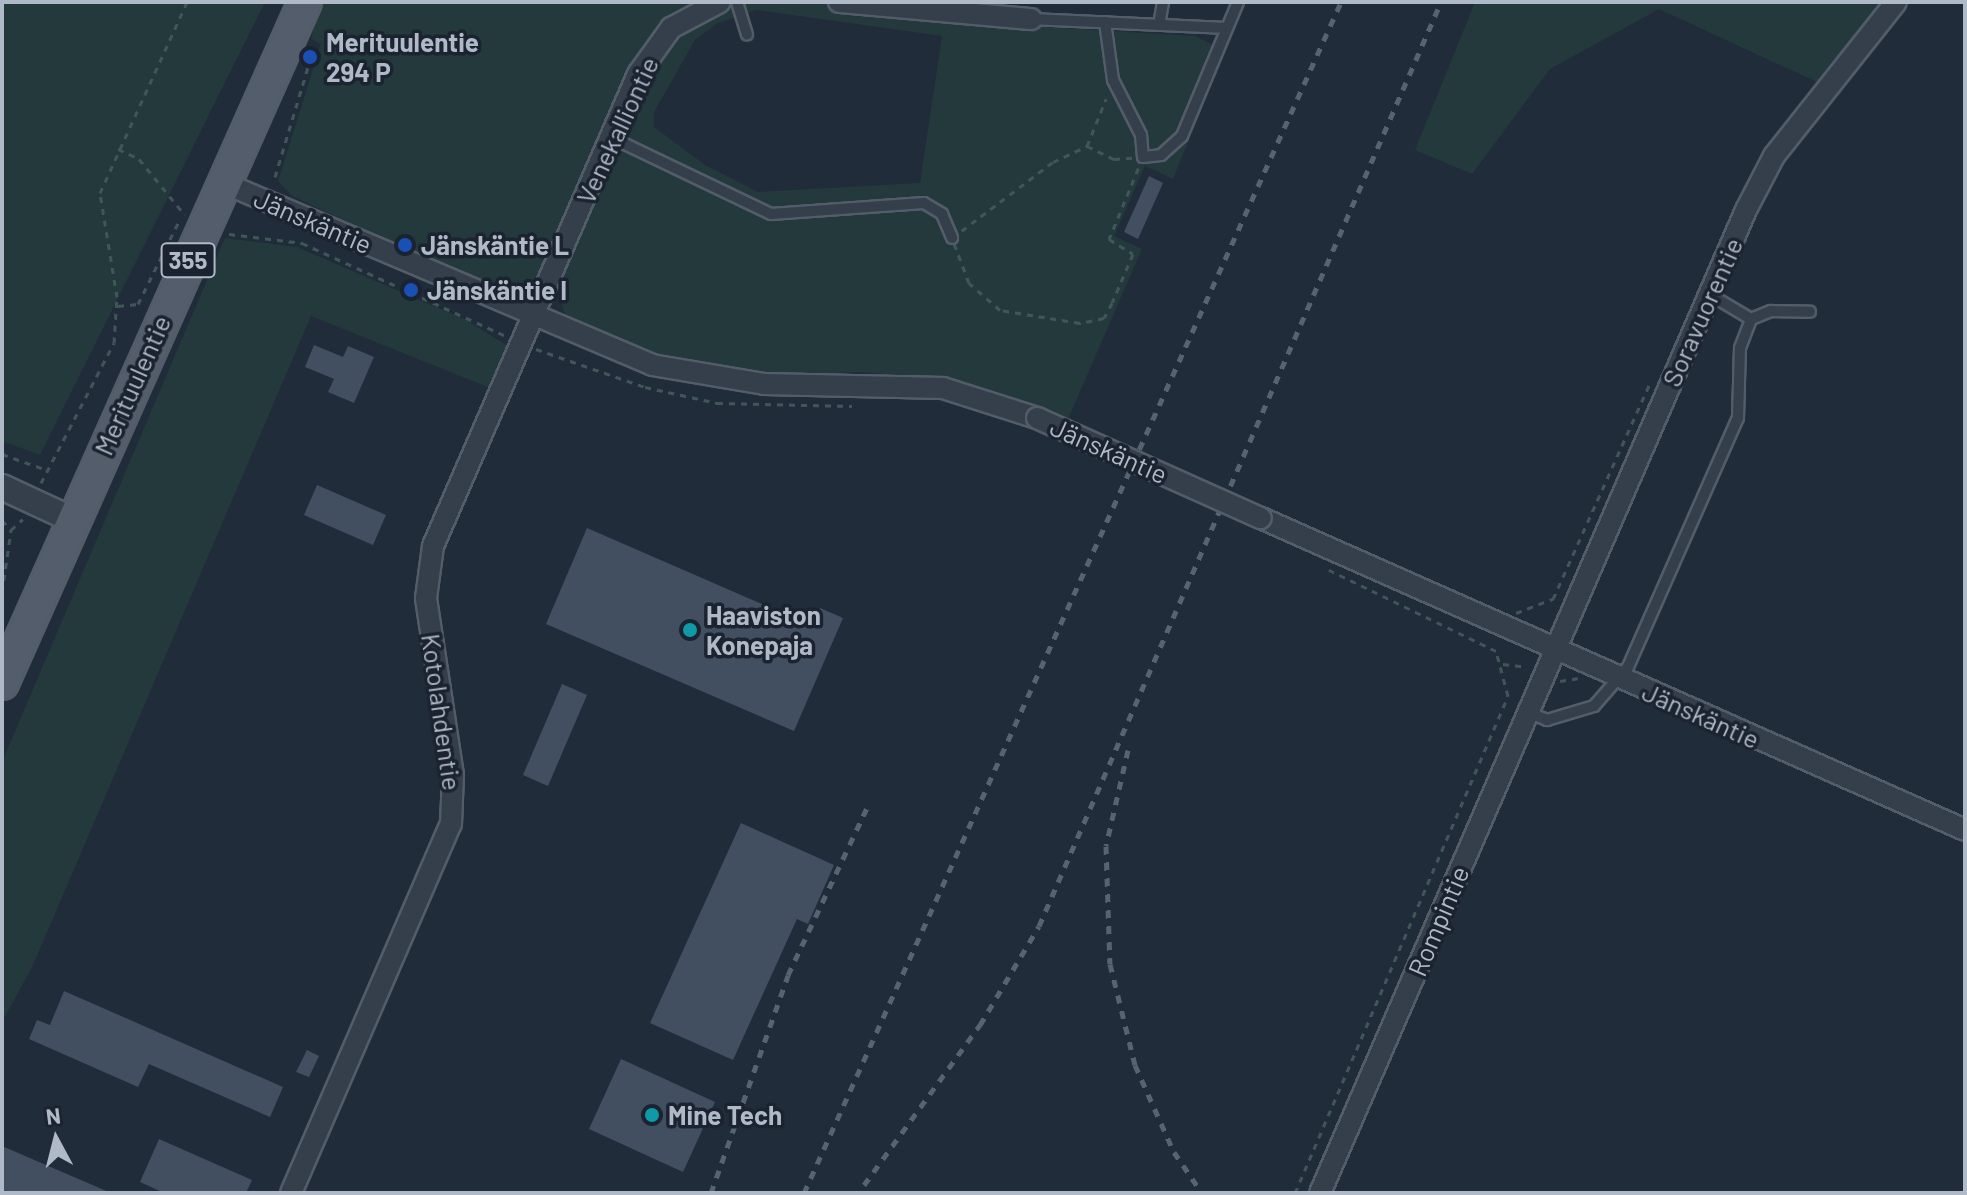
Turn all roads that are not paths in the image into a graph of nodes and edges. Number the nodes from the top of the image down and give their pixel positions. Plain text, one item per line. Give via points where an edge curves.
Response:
1 (305, 2) edge
2 (737, 2) edge
3 (839, 2) edge
4 (1163, 2) edge
5 (1238, 2) edge
6 (1896, 2) edge
7 (709, 3) edge
8 (1031, 19) joint
9 (1105, 22) junction
10 (1159, 25) junction
11 (1227, 28) junction
12 (747, 34) dead end
13 (610, 137) junction
14 (224, 183) junction
15 (952, 238) road end
16 (1709, 294) junction
17 (1810, 312) dead end
18 (533, 317) junction
19 (1751, 319) junction
20 (2, 487) edge
21 (71, 519) junction
22 (1555, 650) junction
23 (1619, 678) junction
24 (2, 683) edge
25 (1528, 712) junction
26 (1965, 830) edge
27 (291, 1193) edge
28 (1320, 1193) edge

1 - 14 main road, Merituulentie / 355
2 - 12 lane
3 - 8 street
4 - 10 lane
5 - 11 lane
6 - 16 street, Soravuorentie via 1774,156
7 - 13 street, Venekalliontie via 649,52
8 - 9 lane
9 - 10 lane
9 - 11 lane via 1113,80 1141,135 1143,157 1161,155 1182,136
10 - 11 lane
13 - 15 lane via 752,208 783,214 924,203 942,214
13 - 18 street, Venekalliontie
14 - 18 street, Jänskäntie
14 - 21 main road, Merituulentie / 355
16 - 19 lane
16 - 22 street, Soravuorentie
17 - 19 lane via 1771,311
18 - 22 street, Jänskäntie, bridge via 652,365 720,380 932,387 1037,418
18 - 27 street, Kotolahdentie via 426,574 453,775 451,824
19 - 23 lane via 1740,348 1738,418
20 - 21 street
21 - 24 main road, Merituulentie / 355
22 - 23 street, Jänskäntie
22 - 25 street, Rompintie
23 - 25 lane via 1594,706 1568,718
23 - 26 street, Jänskäntie
25 - 28 street, Rompintie

